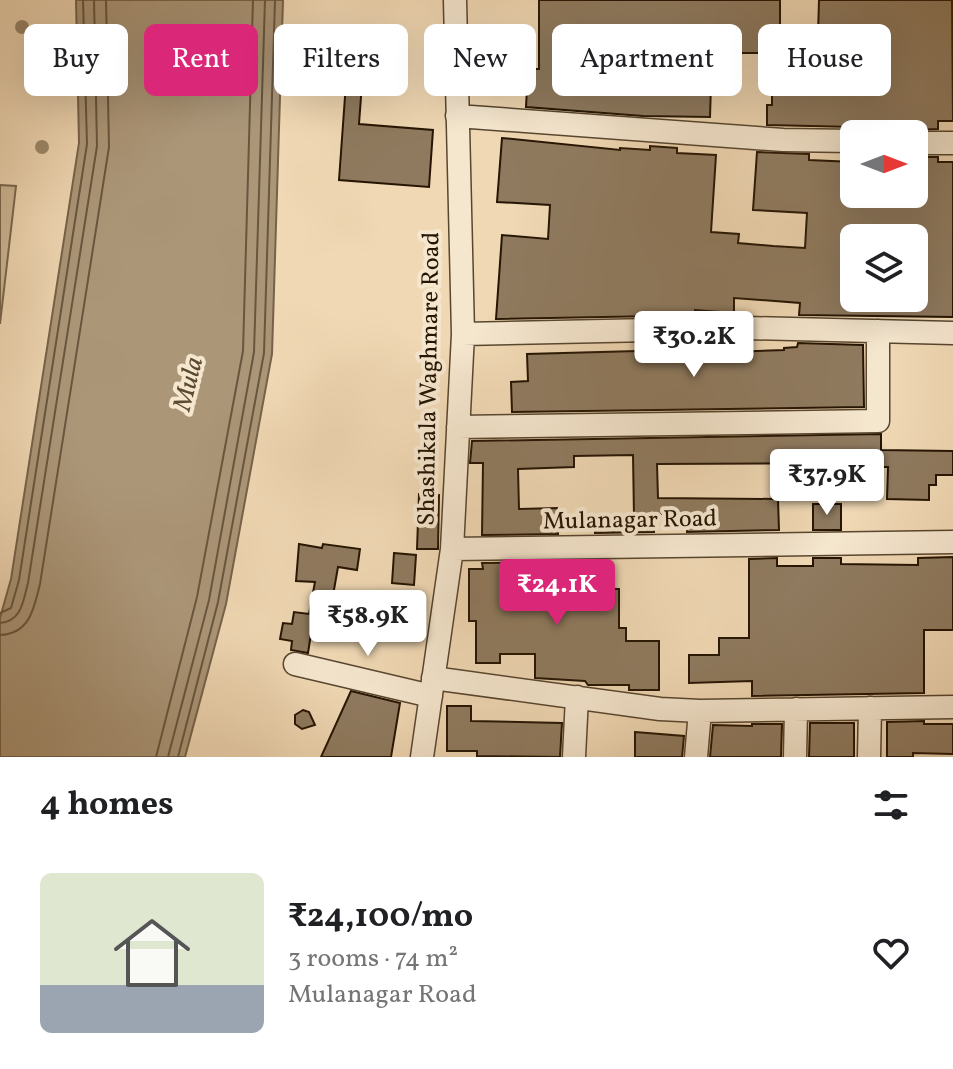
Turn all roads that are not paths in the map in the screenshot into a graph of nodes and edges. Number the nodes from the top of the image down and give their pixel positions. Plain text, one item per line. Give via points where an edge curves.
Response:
1 (455, 0) edge
2 (457, 116) junction
3 (840, 141) edge
4 (928, 143) edge
5 (953, 143) edge
6 (878, 331) junction
7 (953, 333) edge
8 (463, 334) junction
9 (458, 427) junction
10 (953, 542) edge
11 (452, 549) junction
12 (295, 664) dead end
13 (432, 687) junction
14 (577, 697) junction
15 (953, 707) edge
16 (870, 708) junction
17 (796, 709) junction
18 (700, 711) junction
19 (422, 757) edge
20 (574, 757) edge
21 (696, 757) edge
22 (795, 757) edge
23 (869, 757) edge

1 - 2 street, Shashikala Waghmare Road
2 - 3 street
2 - 8 street, Shashikala Waghmare Road
4 - 5 street
6 - 7 street
6 - 8 street
6 - 9 street via 878,421
8 - 9 street, Shashikala Waghmare Road
9 - 11 street, Shashikala Waghmare Road
10 - 11 street, Mulanagar Road
11 - 13 street, Shashikala Waghmare Road
12 - 13 street
13 - 14 street
13 - 19 street, Shashikala Waghmare Road
14 - 18 street
14 - 20 street
15 - 16 street
16 - 17 street
16 - 23 street
17 - 18 street
17 - 22 street
18 - 21 street

